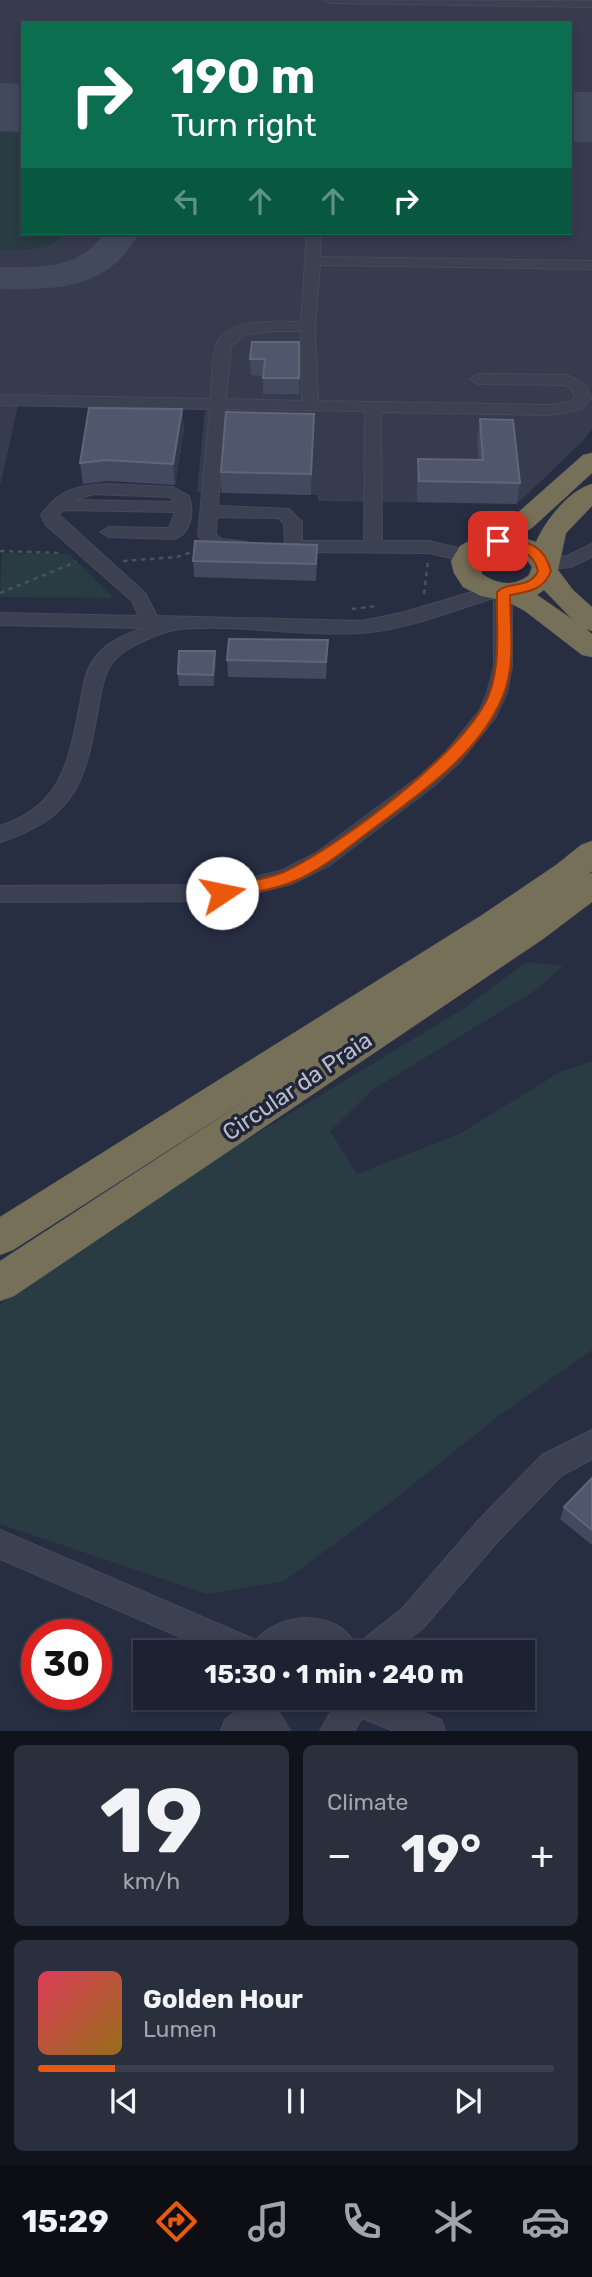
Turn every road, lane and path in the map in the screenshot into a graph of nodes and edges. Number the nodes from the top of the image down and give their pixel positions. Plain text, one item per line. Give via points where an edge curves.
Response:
1 (330, 0) edge
2 (592, 4) edge
3 (314, 235) edge
4 (313, 261) junction
5 (592, 265) edge
6 (308, 326) junction
7 (478, 379) dead end
8 (0, 400) edge
9 (216, 405) junction
10 (310, 407) junction
11 (373, 409) junction
12 (592, 460) edge
13 (592, 492) edge
14 (58, 505) junction
15 (184, 507) junction
16 (209, 512) junction
17 (109, 531) dead end
18 (216, 544) junction
19 (294, 546) junction
20 (373, 546) junction
21 (429, 547) junction
22 (592, 550) edge
23 (0, 551) edge
24 (64, 553) dead end
25 (473, 555) junction
26 (83, 559) dead end
27 (119, 561) dead end
28 (544, 568) junction
29 (503, 591) junction
30 (0, 593) edge
31 (414, 597) dead end
32 (377, 606) dead end
33 (438, 608) junction
34 (350, 609) dead end
35 (0, 619) edge
36 (99, 621) junction
37 (148, 622) junction
38 (188, 622) junction
39 (592, 622) edge
40 (117, 647) junction
41 (592, 648) edge
42 (0, 834) edge
43 (592, 853) edge
44 (592, 885) edge
45 (0, 894) edge
46 (0, 1238) edge
47 (0, 1283) edge
48 (592, 1444) edge
49 (0, 1544) edge
50 (222, 1640) edge
51 (276, 1640) edge
52 (332, 1640) edge
53 (384, 1640) edge
54 (350, 1710) edge
55 (381, 1710) edge
56 (263, 1713) edge
57 (236, 1731) edge
58 (336, 1731) edge
59 (429, 1731) edge

1 - 2 street
3 - 4 street
4 - 5 street
4 - 6 street
6 - 9 street via 253,329 228,338 223,345
6 - 10 street
7 - 11 street via 567,380 578,385 583,398 575,406 549,410
8 - 9 street
9 - 10 street
9 - 16 street
10 - 11 street
11 - 20 street
12 - 25 highway via 523,522
13 - 28 highway via 555,529
14 - 15 street
14 - 15 street via 86,490 173,492 181,496
14 - 37 street via 50,515 52,521 139,597
15 - 17 street via 180,528 173,534
16 - 18 street via 207,536
16 - 19 street via 283,513 293,522
18 - 19 street
18 - 27 path via 177,557
19 - 20 street
20 - 21 street
21 - 25 street
21 - 31 path via 425,593
22 - 28 street
23 - 24 path
25 - 28 highway via 519,543 535,552
25 - 29 highway via 475,582
25 - 33 street via 452,594
26 - 30 path
28 - 29 highway via 542,578 530,588
28 - 39 highway via 563,596
29 - 33 street
29 - 41 highway via 535,605
29 - 45 street via 503,666 488,713 453,757 323,859 285,878 222,893
32 - 34 path
33 - 38 street via 362,627
35 - 36 street
36 - 37 street
36 - 40 street via 115,632
37 - 38 street
38 - 40 street
40 - 42 street via 97,670 77,762 65,793 32,824
43 - 46 highway, Circular da Praia via 493,924
44 - 47 highway, Circular da Praia
48 - 53 street via 552,1465 413,1618
49 - 50 street
51 - 52 street via 300,1630
54 - 58 street
55 - 59 street
56 - 57 street

